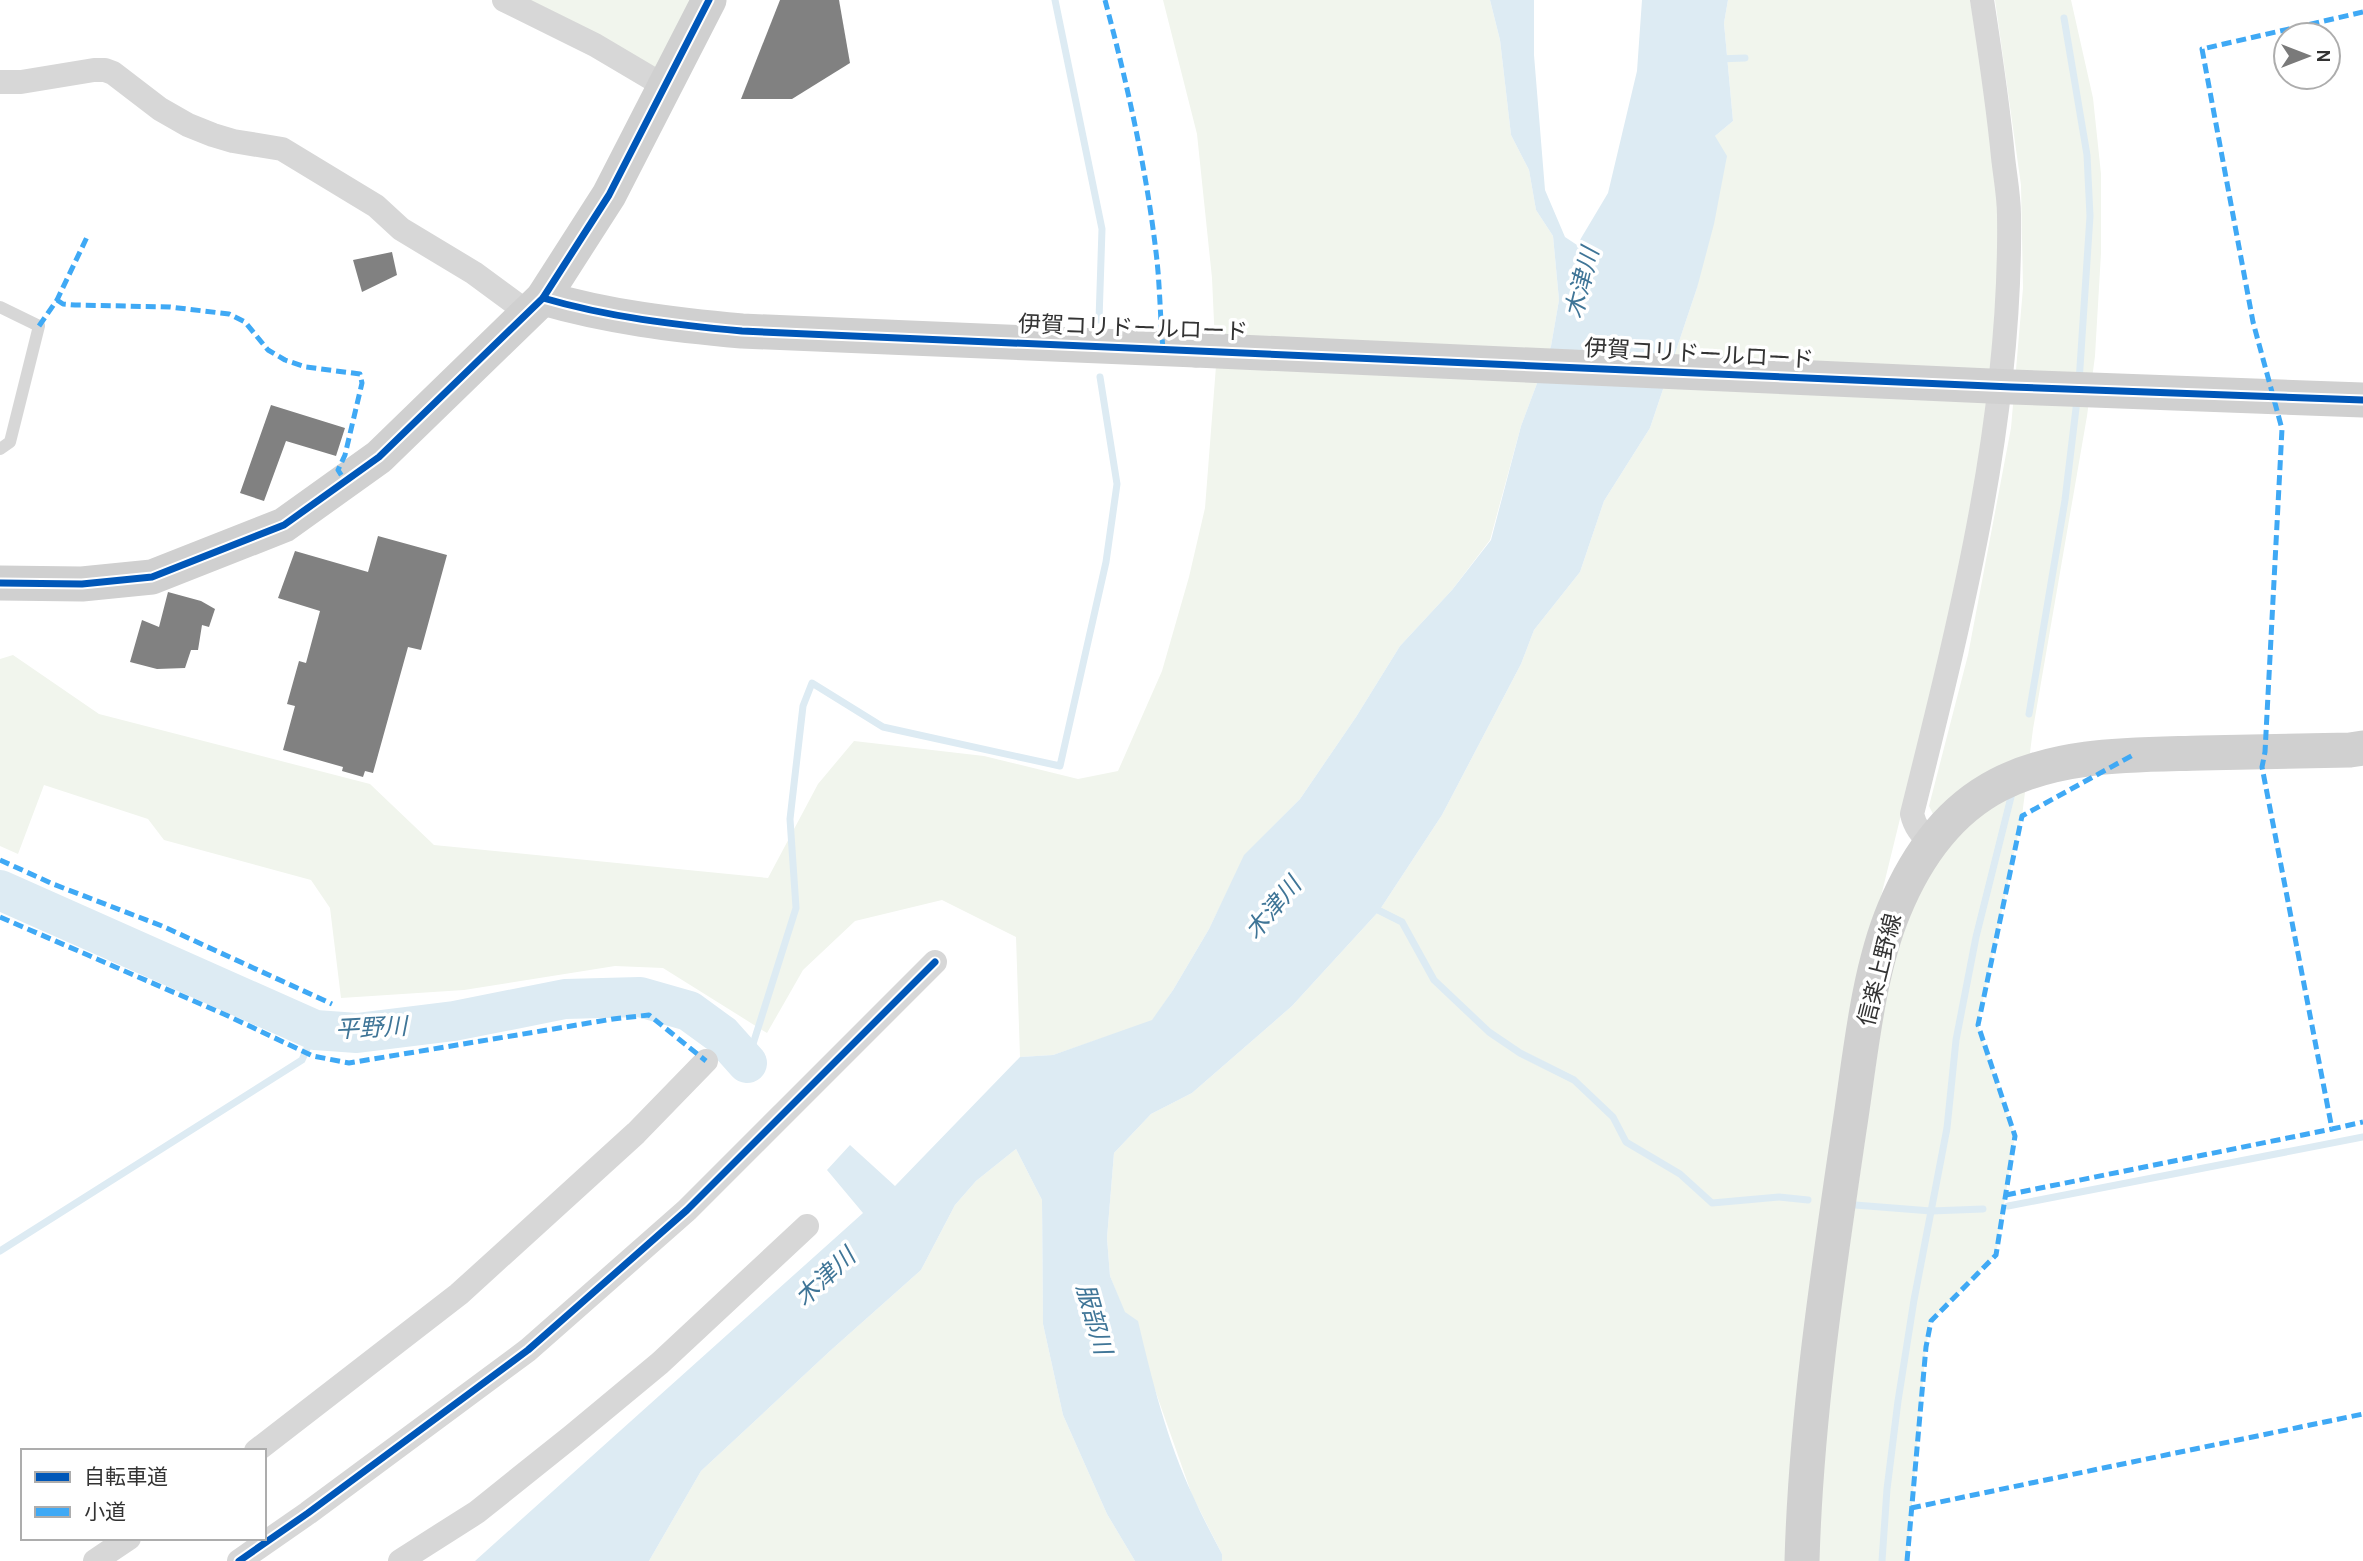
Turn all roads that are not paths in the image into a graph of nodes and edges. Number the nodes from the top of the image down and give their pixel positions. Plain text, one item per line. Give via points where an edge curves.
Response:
1 (504, 0) edge
2 (709, 0) edge
3 (1982, 0) edge
4 (0, 82) edge
5 (666, 87) junction
6 (535, 305) junction
7 (0, 307) edge
8 (2363, 400) edge
9 (0, 449) edge
10 (0, 583) edge
11 (2363, 748) edge
12 (1931, 843) junction
13 (935, 962) dead end
14 (706, 1061) dead end
15 (807, 1226) dead end
16 (259, 1449) edge
17 (126, 1540) edge
18 (95, 1561) edge
19 (239, 1561) edge
20 (400, 1561) edge
21 (1802, 1561) edge

1 - 5 street
2 - 5 street
3 - 12 street via 2009,211 2007,308 2003,372 1980,522 1912,814 1920,834
4 - 6 street via 94,70 114,73 188,125 223,138 282,149 376,206 401,229
5 - 6 street via 609,195
6 - 8 street, 伊賀コリドールロード, bridge via 742,331
6 - 10 street via 379,457 284,525 152,577
7 - 9 lane via 39,326 10,442
11 - 12 street, 信楽上野線 via 2070,761 1997,785 1956,813
12 - 21 street, 信楽上野線 via 1915,864 1893,913 1870,1003 1820,1347
13 - 19 street via 687,1210 528,1350
14 - 16 street via 636,1133 459,1294
15 - 20 street via 660,1363 477,1513
17 - 18 street

